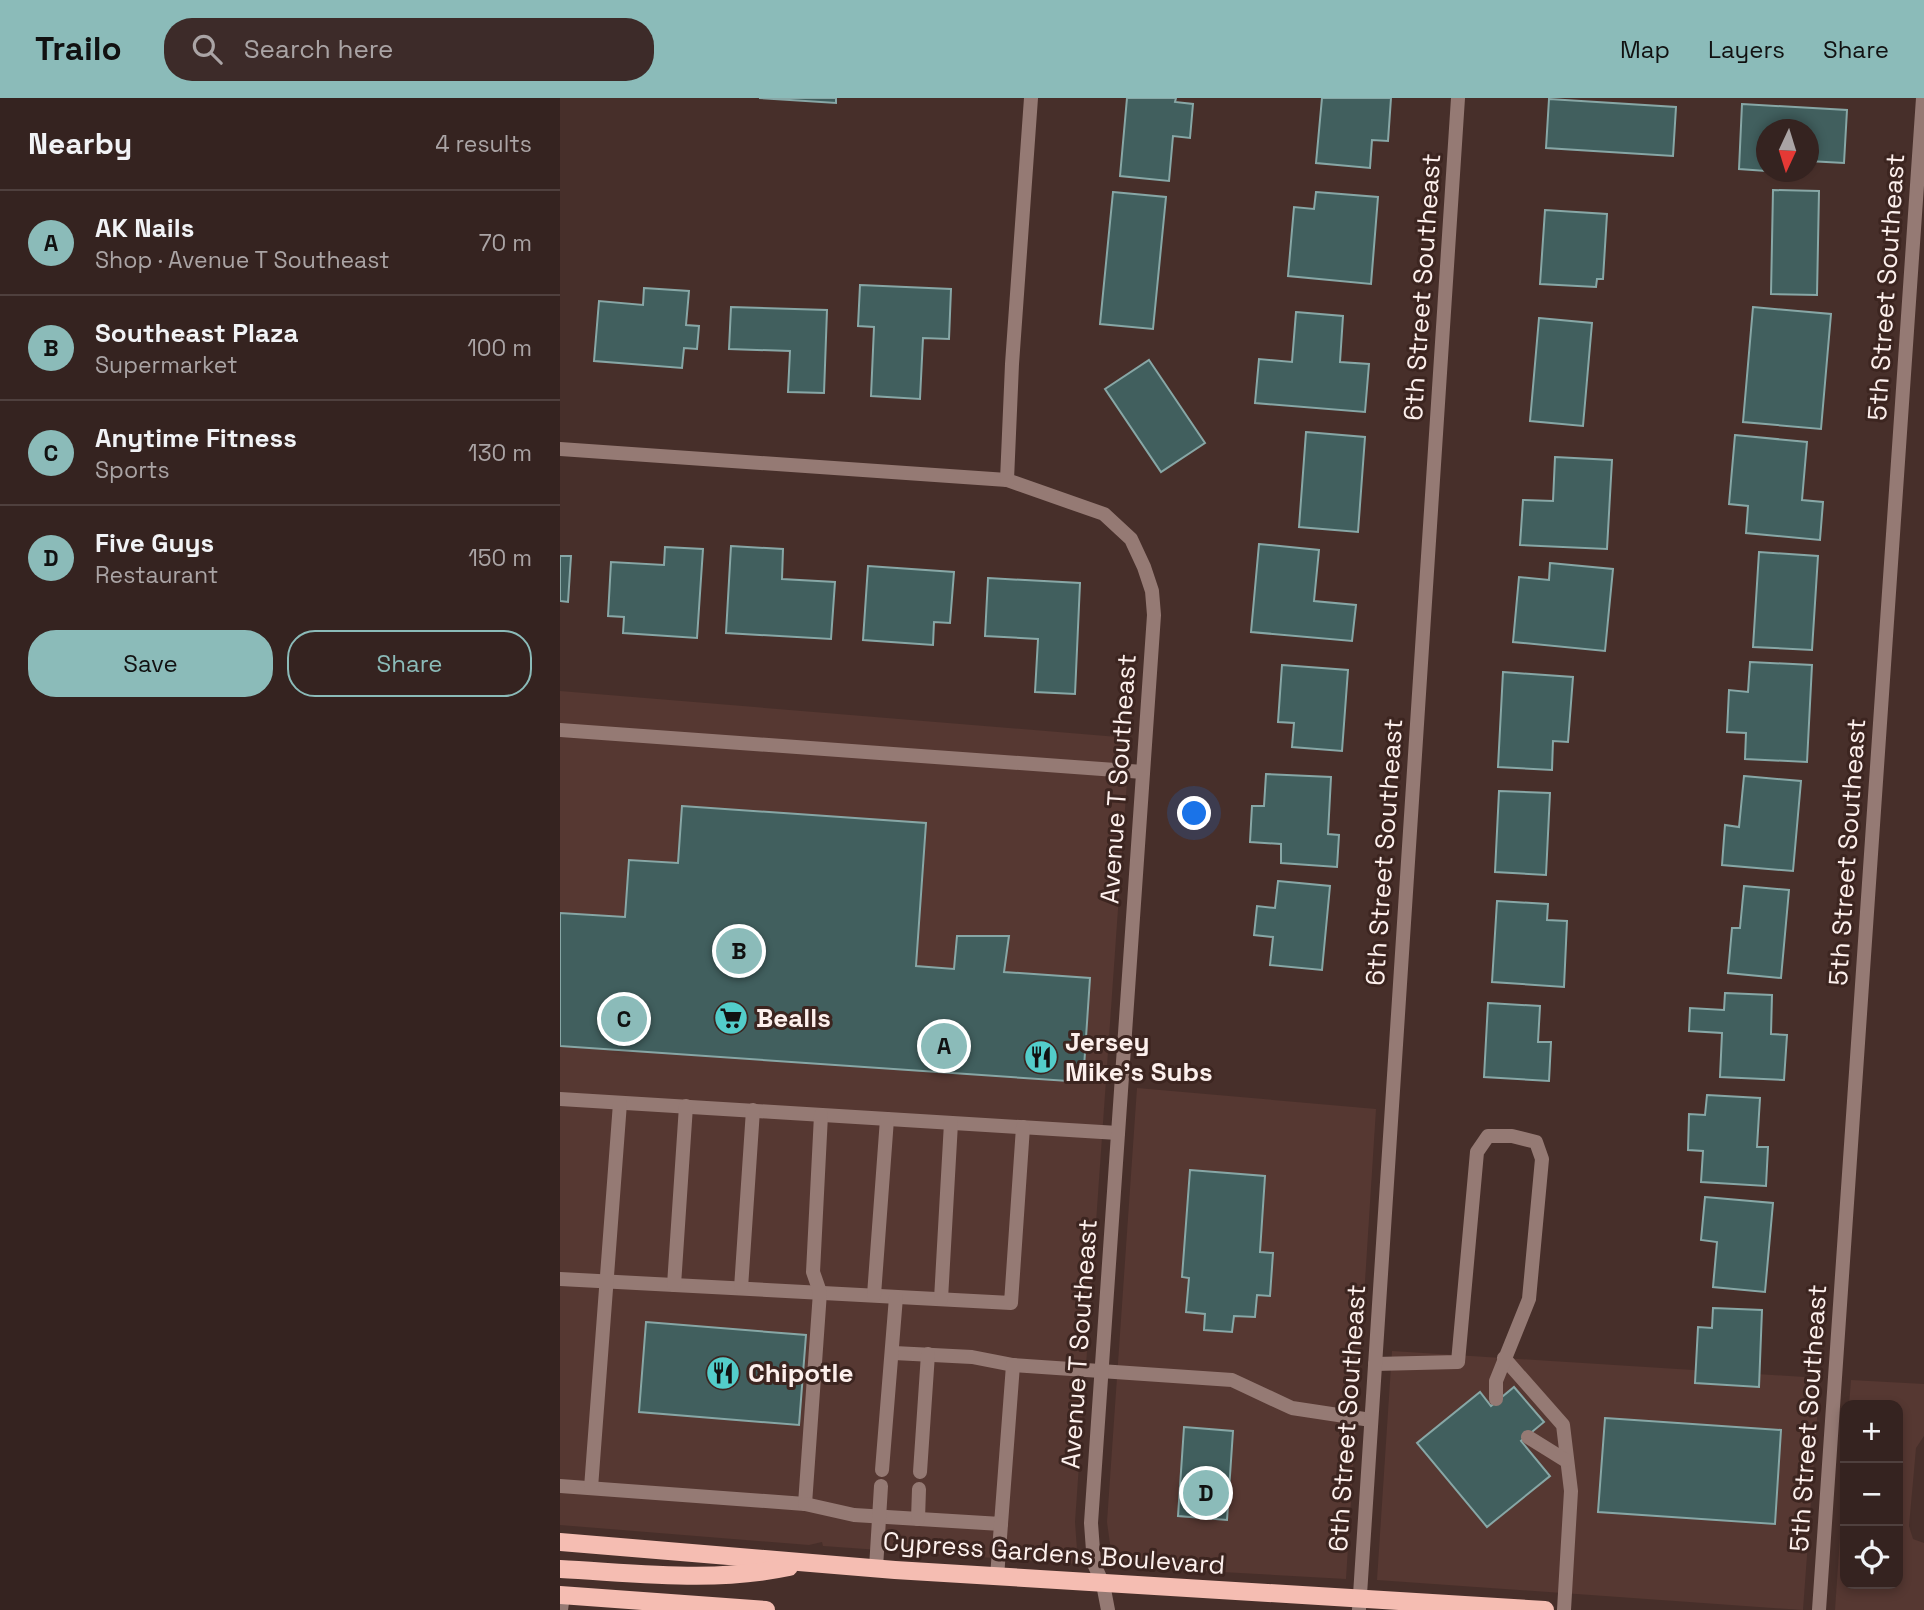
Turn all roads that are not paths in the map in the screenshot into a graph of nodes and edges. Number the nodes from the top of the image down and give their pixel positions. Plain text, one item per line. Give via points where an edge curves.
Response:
1 (1031, 98) edge
2 (1458, 98) edge
3 (1923, 98) edge
4 (560, 449) edge
5 (1007, 480) junction
6 (560, 730) edge
7 (1143, 772) junction
8 (560, 1099) edge
9 (620, 1103) junction
10 (686, 1106) junction
11 (753, 1110) junction
12 (821, 1115) junction
13 (887, 1119) junction
14 (951, 1123) junction
15 (1023, 1127) junction
16 (1118, 1133) junction
17 (560, 1279) edge
18 (606, 1281) junction
19 (674, 1285) junction
20 (741, 1288) junction
21 (820, 1292) junction
22 (874, 1295) junction
23 (896, 1297) junction
24 (941, 1299) junction
25 (894, 1353) junction
26 (928, 1354) junction
27 (1504, 1357) junction
28 (1375, 1364) junction
29 (1013, 1366) junction
30 (1101, 1372) junction
31 (1496, 1399) dead end
32 (1371, 1420) junction
33 (1528, 1437) dead end
34 (1565, 1460) junction
35 (882, 1470) dead end
36 (920, 1472) dead end
37 (560, 1486) edge
38 (881, 1486) dead end
39 (591, 1488) junction
40 (919, 1489) dead end
41 (805, 1504) junction
42 (880, 1517) junction
43 (918, 1519) junction
44 (1001, 1524) junction
45 (560, 1542) edge
46 (809, 1563) junction
47 (876, 1568) junction
48 (560, 1569) edge
49 (998, 1577) junction
50 (1103, 1584) junction
51 (561, 1600) edge
52 (1360, 1604) edge
53 (747, 1609) edge
54 (766, 1610) edge
55 (1108, 1610) edge
56 (1545, 1610) edge
57 (1564, 1610) edge
58 (1819, 1610) edge

1 - 5 street
2 - 28 street, 6th Street Southeast
3 - 58 street, 5th Street Southeast
4 - 5 street, Avenue T Southeast
5 - 7 street, Avenue T Southeast via 1104,514 1130,539 1144,567 1154,615
6 - 7 street
7 - 16 street, Avenue T Southeast
8 - 9 street
9 - 10 street
9 - 18 street
10 - 11 street
10 - 19 street
11 - 12 street
11 - 20 street
12 - 13 street
12 - 21 street via 813,1272
13 - 14 street
13 - 22 street
14 - 15 street
14 - 24 street
15 - 16 street
15 - 24 street via 1011,1303
16 - 30 street, Avenue T Southeast
17 - 18 street
18 - 19 street
18 - 39 street
19 - 20 street
20 - 21 street
21 - 22 street
21 - 41 street
22 - 23 street
23 - 24 street
23 - 25 street
25 - 26 street
25 - 35 street via 888,1376
26 - 29 street
26 - 36 street
27 - 28 street via 1529,1299 1542,1159 1536,1142 1488,1136 1478,1152 1458,1362
27 - 31 street
27 - 34 street via 1563,1425
28 - 32 street, 6th Street Southeast
29 - 30 street
29 - 44 street
30 - 32 street via 1232,1380 1292,1408
30 - 50 street, Avenue T Southeast via 1091,1523 1094,1564
32 - 52 street, 6th Street Southeast
33 - 34 street
34 - 57 street via 1571,1491
37 - 39 street
38 - 42 street
39 - 41 street
40 - 43 street
41 - 42 street
42 - 43 street
42 - 47 street
43 - 44 street
44 - 49 street
45 - 46 main road, Cypress Gardens Boulevard
46 - 47 main road, Cypress Gardens Boulevard
46 - 48 main road via 717,1577
47 - 49 main road, Cypress Gardens Boulevard
49 - 50 main road, Cypress Gardens Boulevard
50 - 52 main road, Cypress Gardens Boulevard
50 - 55 street, Avenue T Southeast
51 - 53 main road
52 - 56 main road, Cypress Gardens Boulevard
53 - 54 main road

